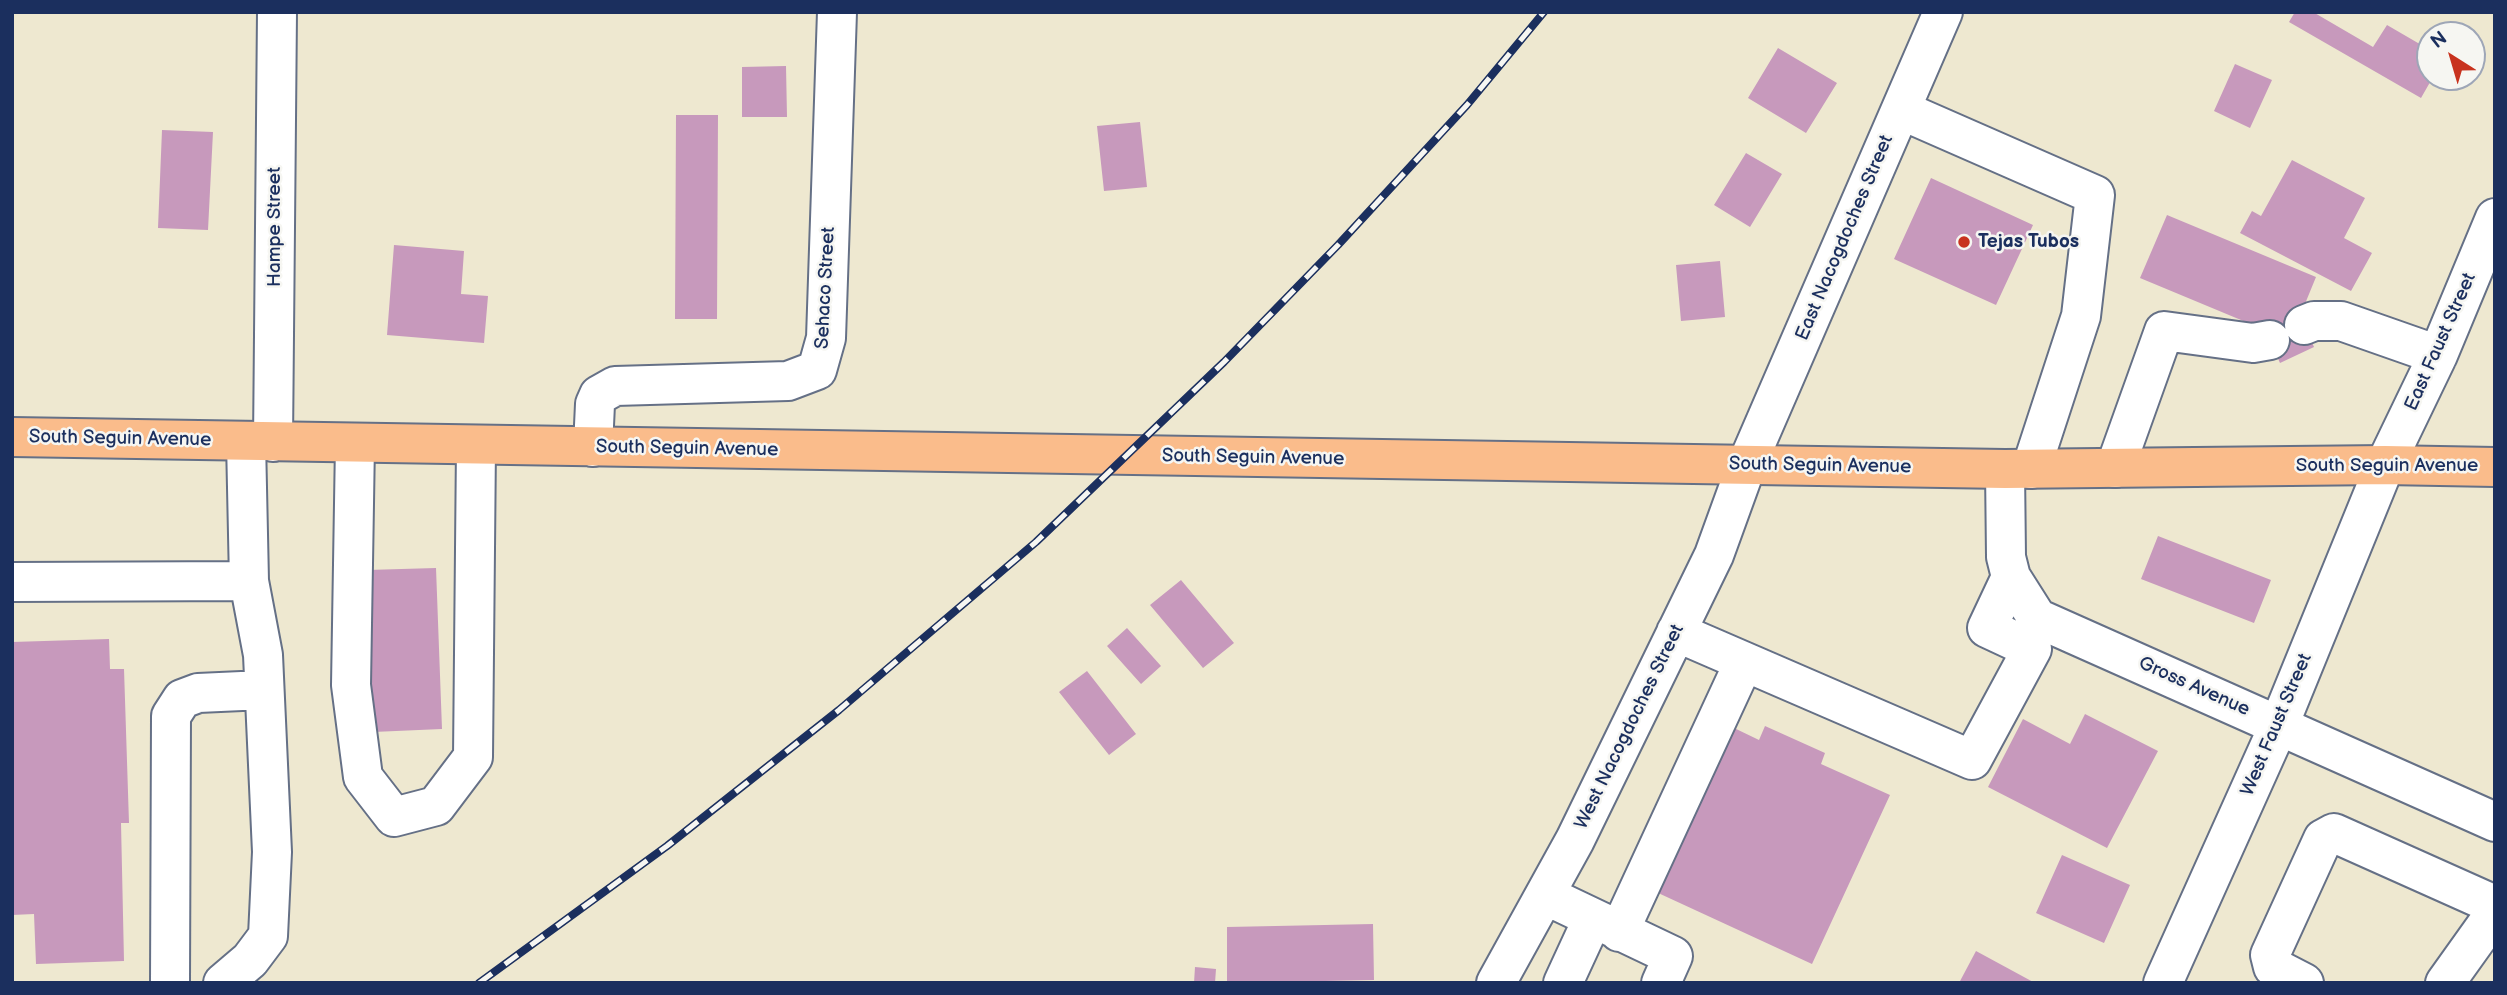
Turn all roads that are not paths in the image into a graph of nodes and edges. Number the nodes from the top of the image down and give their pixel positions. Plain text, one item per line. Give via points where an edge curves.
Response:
1 (276, 12) edge
2 (837, 12) edge
3 (1943, 12) edge
4 (1901, 110) junction
5 (2495, 218) edge
6 (2309, 323) dead end
7 (2261, 342) dead end
8 (2438, 355) junction
9 (12, 437) edge
10 (260, 442) junction
11 (355, 443) junction
12 (476, 445) junction
13 (593, 447) junction
14 (1747, 464) junction
15 (2385, 465) junction
16 (2495, 467) edge
17 (2115, 468) junction
18 (2018, 469) junction
19 (2011, 577) junction
20 (249, 581) junction
21 (12, 582) edge
22 (1676, 632) junction
23 (1744, 662) junction
24 (264, 690) junction
25 (2279, 725) junction
26 (2495, 822) edge
27 (1545, 895) junction
28 (2495, 905) edge
29 (2495, 913) edge
30 (1606, 925) junction
31 (170, 983) edge
32 (223, 983) edge
33 (1496, 983) edge
34 (1563, 983) edge
35 (1661, 983) edge
36 (2163, 983) edge
37 (2304, 983) edge
38 (2445, 983) edge

1 - 10 street, Hampe Street
2 - 13 street, Sehaco Street via 826,338 817,370 788,382 615,386 595,404
3 - 4 street, East Nacogdoches Street
4 - 14 street, East Nacogdoches Street
4 - 18 street, Gross Avenue via 2095,195 2081,316
5 - 8 street, East Faust Street
6 - 8 street via 2341,321
7 - 17 street via 2164,331
8 - 15 street, East Faust Street
9 - 10 main road, South Seguin Avenue
10 - 11 main road, South Seguin Avenue
10 - 20 street, Hampe Street
11 - 12 main road, South Seguin Avenue
11 - 12 street via 351,685 363,777 394,817 436,806 472,757
12 - 13 main road, South Seguin Avenue
13 - 14 main road, South Seguin Avenue
14 - 18 main road, South Seguin Avenue
14 - 22 street, West Nacogdoches Street via 1714,555
15 - 16 main road, South Seguin Avenue
15 - 17 main road, South Seguin Avenue
15 - 25 street, West Faust Street
17 - 18 main road, South Seguin Avenue
18 - 19 street, Gross Avenue via 2006,556
19 - 23 street via 1987,628 2032,649 1972,760
19 - 25 street, Gross Avenue via 2037,618
20 - 21 street
20 - 24 street, Hampe Street via 263,655
22 - 23 street
22 - 27 street, West Nacogdoches Street
23 - 30 street
24 - 31 street via 198,693 182,699 171,716
24 - 32 street, Hampe Street via 272,852 268,936 250,960
25 - 26 street, Gross Avenue
25 - 36 street, West Faust Street
27 - 30 street
27 - 33 street, West Nacogdoches Street
28 - 37 street via 2334,833 2323,839 2270,955 2273,967
29 - 38 street
30 - 34 street
30 - 35 street via 1673,956

